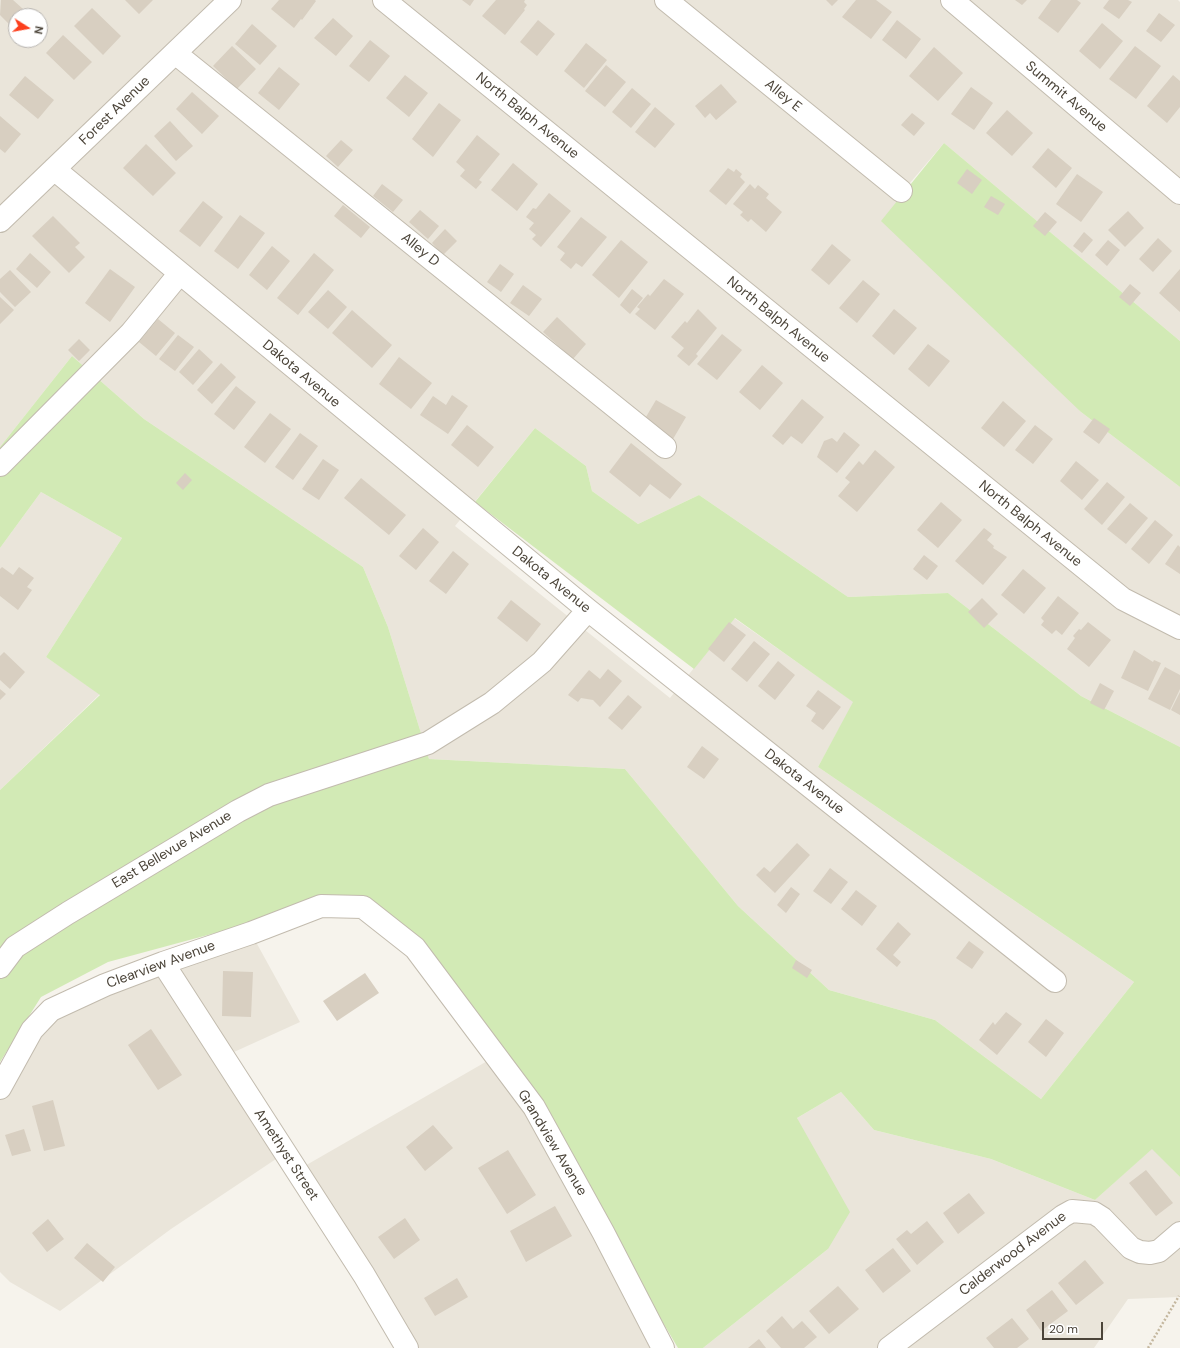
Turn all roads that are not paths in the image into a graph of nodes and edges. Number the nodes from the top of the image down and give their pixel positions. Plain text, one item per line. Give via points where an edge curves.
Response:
1 (230, 0) edge
2 (384, 0) edge
3 (666, 0) edge
4 (952, 0) edge
5 (175, 53) junction
6 (54, 169) junction
7 (901, 191) dead end
8 (1180, 193) edge
9 (0, 222) edge
10 (180, 273) junction
11 (665, 447) dead end
12 (0, 465) edge
13 (588, 610) junction
14 (1180, 628) edge
15 (363, 907) joint
16 (163, 963) junction
17 (0, 967) edge
18 (1055, 981) dead end
19 (0, 1088) edge
20 (1180, 1233) edge
21 (659, 1347) edge
22 (407, 1348) edge
23 (889, 1348) edge

1 - 5 street, Forest Avenue
2 - 14 street, North Balph Avenue via 1123,599
3 - 7 street, Alley E
4 - 8 street, Summit Avenue
5 - 6 street, Forest Avenue
5 - 11 street, Alley D
6 - 9 street, Forest Avenue
6 - 10 street, Dakota Avenue
10 - 12 street via 131,333
10 - 13 street, Dakota Avenue
13 - 17 street, East Bellevue Avenue via 542,662 492,703 428,743 270,795 238,811 15,947
13 - 18 street, Dakota Avenue
15 - 16 street, Clearview Avenue via 321,906
15 - 21 street, Grandview Avenue via 415,948 534,1107 603,1232
16 - 19 street, Clearview Avenue via 105,985 51,1010 32,1030
16 - 22 street, Amethyst Street via 364,1275
20 - 23 street, Calderwood Avenue via 1159,1251 1150,1254 1140,1252 1131,1248 1094,1213 1072,1211

